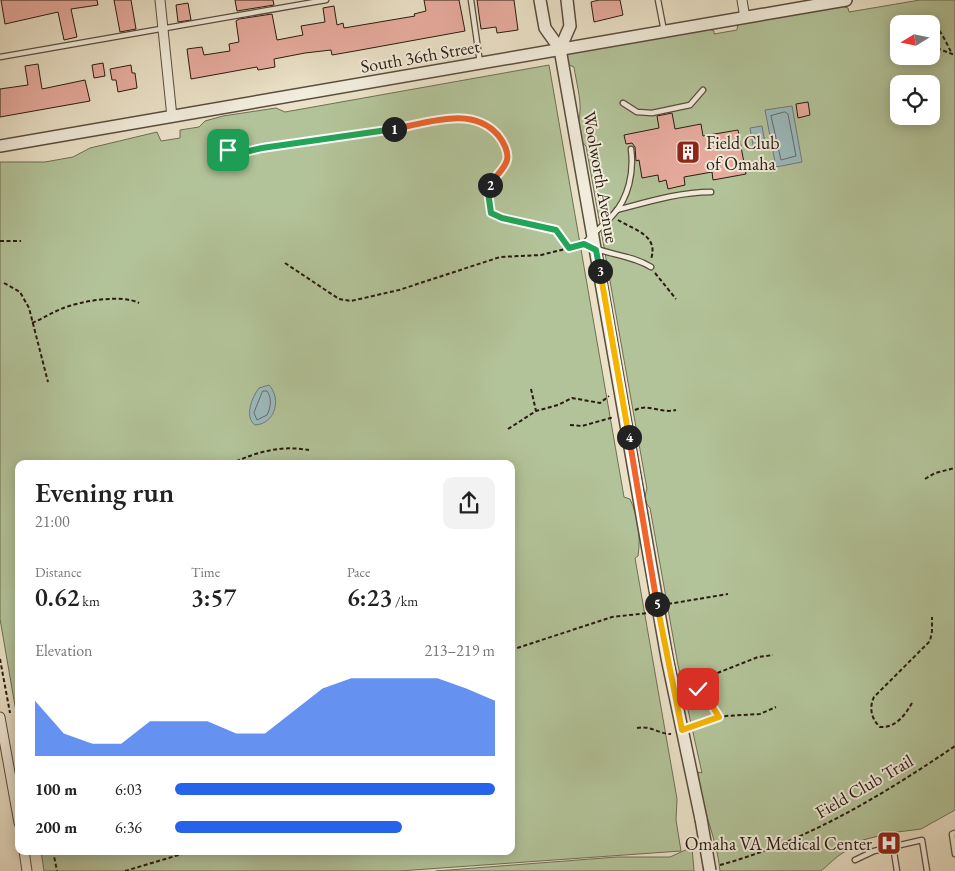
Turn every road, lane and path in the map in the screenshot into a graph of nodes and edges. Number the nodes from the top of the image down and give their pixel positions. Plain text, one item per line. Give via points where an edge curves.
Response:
1 (160, 0) edge
2 (326, 0) edge
3 (471, 0) edge
4 (540, 0) edge
5 (567, 0) edge
6 (658, 0) edge
7 (742, 0) edge
8 (846, 0) edge
9 (822, 2) edge
10 (745, 18) junction
11 (163, 29) junction
12 (664, 31) junction
13 (940, 31) edge
14 (560, 49) junction
15 (940, 50) edge
16 (954, 55) edge
17 (0, 57) edge
18 (480, 63) junction
19 (703, 90) dead end
20 (623, 104) dead end
21 (172, 117) junction
22 (0, 146) edge
23 (631, 149) dead end
24 (228, 150) dead end
25 (711, 192) dead end
26 (617, 210) junction
27 (612, 216) junction
28 (593, 231) junction
29 (0, 241) edge
30 (21, 241) dead end
31 (584, 244) junction
32 (569, 248) junction
33 (596, 250) junction
34 (285, 263) dead end
35 (651, 267) junction
36 (4, 283) dead end
37 (676, 299) dead end
38 (139, 303) dead end
39 (32, 323) junction
40 (48, 382) dead end
41 (531, 388) dead end
42 (610, 396) dead end
43 (536, 411) junction
44 (508, 428) dead end
45 (309, 450) dead end
46 (241, 460) edge
47 (955, 468) edge
48 (925, 479) dead end
49 (728, 594) dead end
50 (653, 611) junction
51 (932, 617) dead end
52 (515, 649) edge
53 (773, 655) dead end
54 (912, 702) dead end
55 (776, 707) dead end
56 (0, 717) edge
57 (719, 717) junction
58 (637, 728) dead end
59 (682, 730) junction
60 (669, 734) dead end
61 (955, 746) edge
62 (4, 764) edge
63 (15, 807) edge
64 (955, 833) edge
65 (893, 846) junction
66 (955, 854) edge
67 (25, 855) edge
68 (54, 855) edge
69 (179, 855) edge
70 (855, 860) dead end
71 (712, 869) edge
72 (27, 871) edge
73 (57, 871) edge
74 (125, 871) edge
75 (897, 871) edge
76 (927, 871) edge

1 - 11 street
2 - 11 lane
3 - 18 lane
4 - 14 street, Woolworth Avenue via 545,28
5 - 14 street via 570,26
6 - 12 lane
7 - 10 street
8 - 9 street, South 36th Street
9 - 10 street, South 36th Street
10 - 12 street, South 36th Street
11 - 17 lane
11 - 21 street
12 - 14 street, South 36th Street
13 - 16 path
14 - 18 street, South 36th Street
14 - 28 street, Woolworth Avenue
15 - 16 path
18 - 21 street, South 36th Street
19 - 20 lane via 690,105 652,113 637,112
21 - 22 street, South 36th Street
23 - 26 lane via 630,182
24 - 32 path via 248,152 452,119 476,119 492,128 501,139 508,158 490,183 491,213 556,230
25 - 26 lane via 655,200
26 - 27 lane
27 - 28 lane
27 - 35 path via 647,236 653,248
28 - 31 lane
28 - 33 street, Woolworth Avenue
29 - 30 path
31 - 32 path
31 - 33 lane
32 - 34 path via 541,255 500,258 399,290 351,301 339,298
33 - 35 lane via 627,256
33 - 50 street, Woolworth Avenue
35 - 37 path
36 - 39 path via 20,292 29,308
38 - 39 path via 125,298 78,304
39 - 40 path
41 - 43 path
42 - 43 path via 600,403 572,398
43 - 44 path
45 - 46 path via 267,450
47 - 48 path
49 - 50 path via 676,602
50 - 52 path via 612,617
50 - 59 street, Woolworth Avenue
51 - 54 path via 930,641 874,697 871,703 873,716 880,727 888,727 900,719
53 - 57 path via 758,657 698,681 698,689
55 - 57 path via 760,714
56 - 62 street
57 - 59 path
58 - 60 path via 652,727 662,734
59 - 71 street, Woolworth Avenue, bridge
61 - 71 path, Field Club Trail via 841,816
62 - 63 street
64 - 66 lane via 952,834
65 - 70 lane
65 - 75 lane
65 - 76 lane via 922,840
67 - 72 street
68 - 73 path
69 - 74 path

